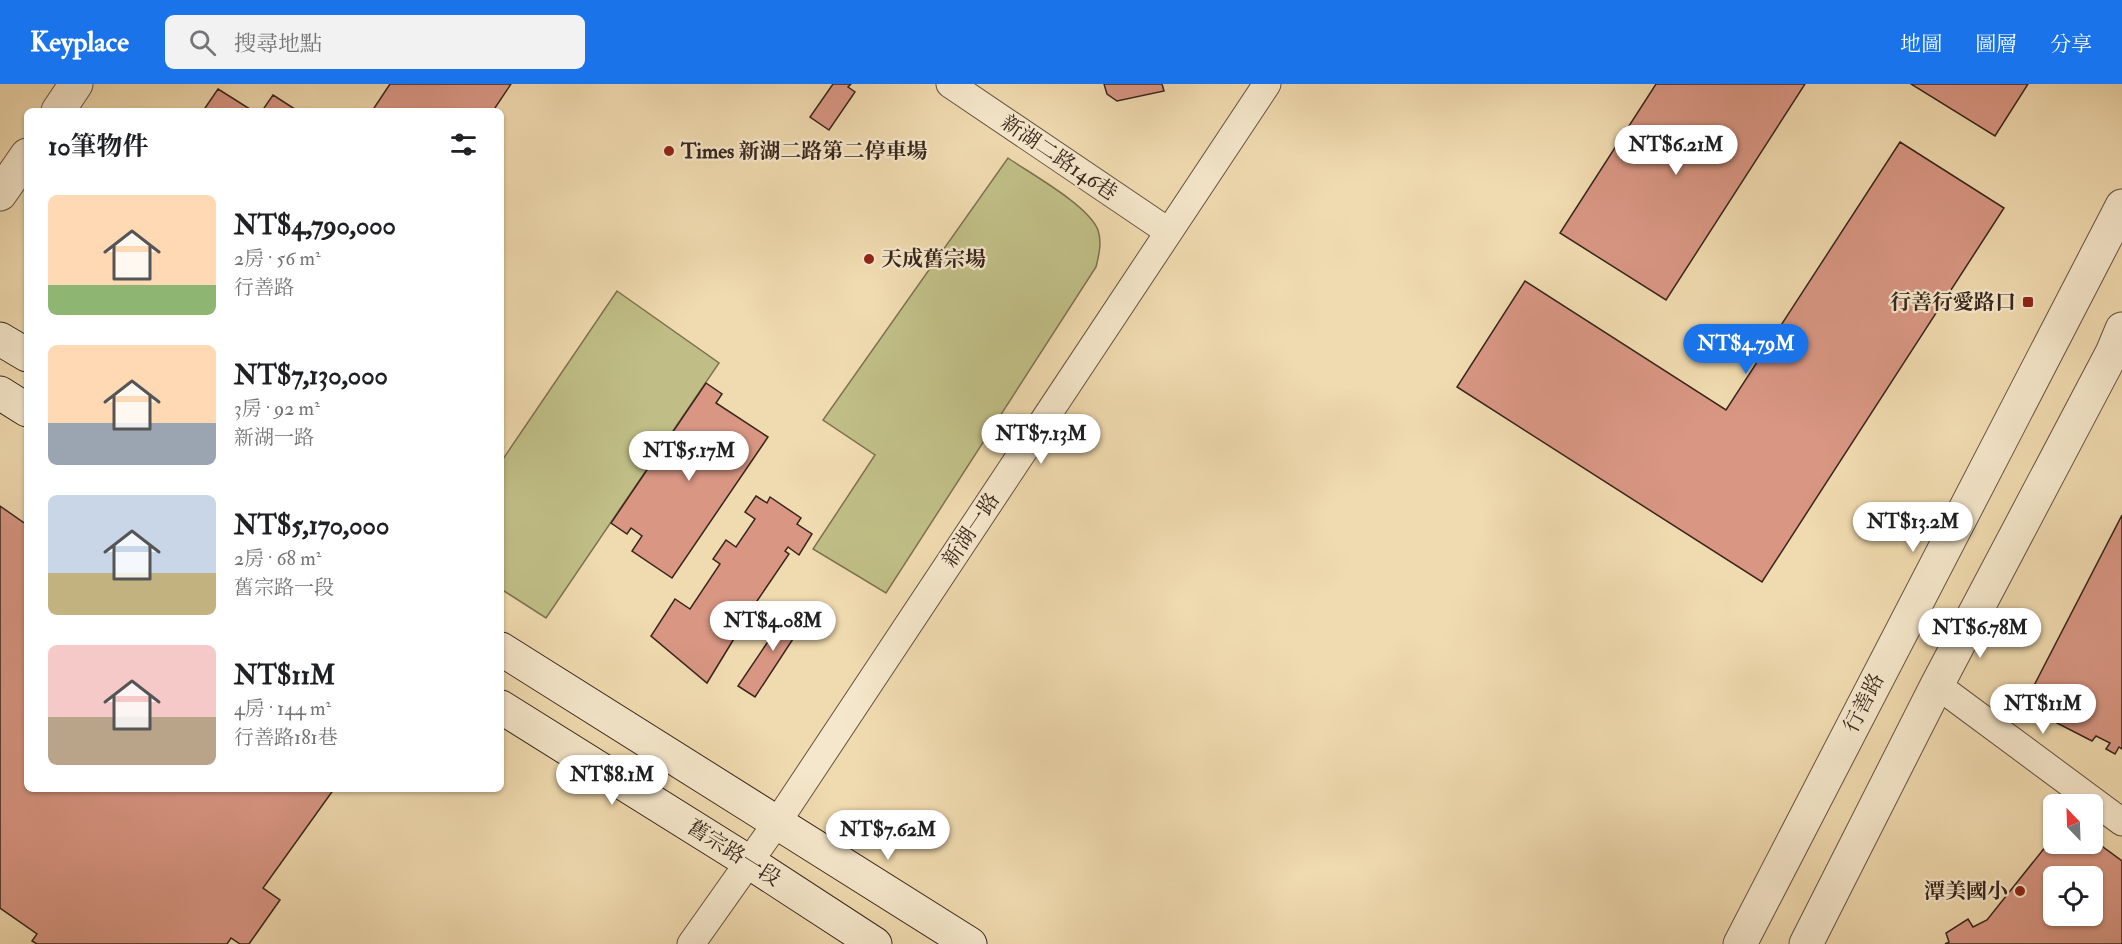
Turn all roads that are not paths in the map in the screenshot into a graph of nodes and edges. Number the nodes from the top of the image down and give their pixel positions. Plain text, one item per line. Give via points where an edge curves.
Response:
1 (76, 84) edge
2 (950, 84) edge
3 (1267, 84) edge
4 (60, 108) edge
5 (24, 159) edge
6 (0, 194) edge
7 (2122, 206) edge
8 (1169, 232) junction
9 (2122, 329) edge
10 (0, 339) edge
11 (24, 353) edge
12 (0, 393) edge
13 (24, 408) edge
14 (504, 651) edge
15 (1937, 684) junction
16 (504, 709) edge
17 (778, 821) junction
18 (2122, 822) edge
19 (749, 862) junction
20 (691, 944) edge
21 (875, 944) edge
22 (970, 944) edge
23 (1740, 944) edge
24 (1806, 944) edge

1 - 4 street
2 - 8 street, 新湖二路146巷
3 - 8 street, 新湖一路
5 - 6 street
7 - 23 street, 行善路
8 - 17 street, 新湖一路
9 - 15 street
10 - 11 street
12 - 13 street
14 - 17 street
15 - 18 street
15 - 24 street
16 - 19 street, 舊宗路一段
17 - 19 street, 新湖一路
17 - 22 street
19 - 20 street, 新湖一路
19 - 21 street, 舊宗路一段

